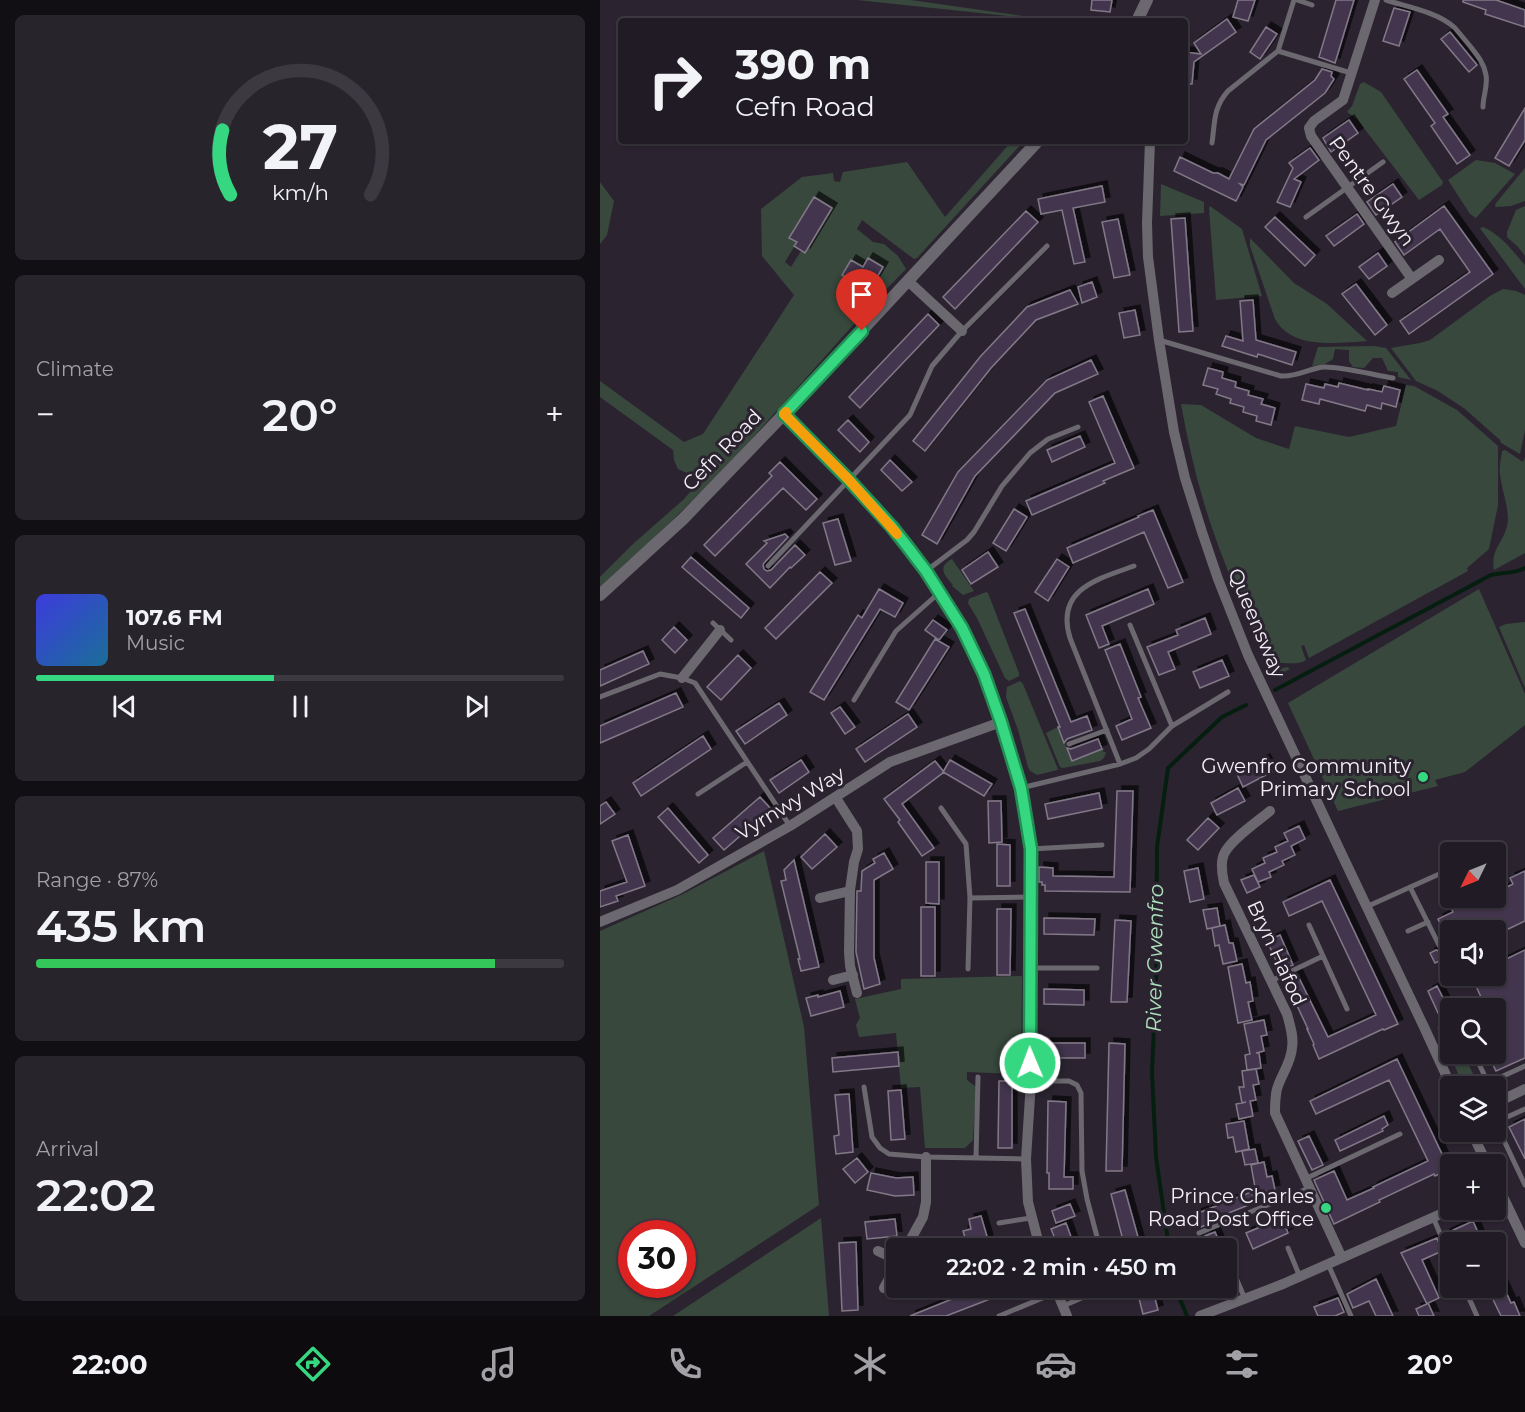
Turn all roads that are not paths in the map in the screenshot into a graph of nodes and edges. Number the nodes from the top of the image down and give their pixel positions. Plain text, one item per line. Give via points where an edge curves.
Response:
1 (1148, 0) edge
2 (1295, 0) edge
3 (1376, 0) edge
4 (1386, 0) edge
5 (1312, 5) dead end
6 (1139, 18) edge
7 (1278, 51) junction
8 (1351, 73) junction
9 (1483, 107) dead end
10 (1035, 144) edge
11 (1150, 144) edge
12 (1212, 144) dead end
13 (1383, 162) dead end
14 (1348, 188) junction
15 (1306, 217) dead end
16 (1047, 246) dead end
17 (1439, 260) dead end
18 (1412, 279) junction
19 (908, 280) junction
20 (1392, 293) dead end
21 (962, 331) junction
22 (1159, 340) junction
23 (1393, 378) dead end
24 (784, 414) junction
25 (1078, 427) dead end
26 (849, 480) junction
27 (768, 566) dead end
28 (1134, 566) dead end
29 (926, 571) junction
30 (940, 592) junction
31 (600, 595) edge
32 (1130, 625) dead end
33 (716, 626) joint
34 (731, 640) dead end
35 (682, 678) junction
36 (1228, 692) dead end
37 (600, 697) edge
38 (854, 700) dead end
39 (1001, 722) junction
40 (1172, 726) junction
41 (1107, 730) junction
42 (1069, 744) dead end
43 (747, 762) junction
44 (1120, 764) junction
45 (1021, 788) junction
46 (698, 794) dead end
47 (836, 798) junction
48 (940, 808) dead end
49 (1270, 811) dead end
50 (790, 826) junction
51 (1102, 845) dead end
52 (1031, 849) junction
53 (1440, 874) edge
54 (1430, 878) junction
55 (1440, 880) edge
56 (1410, 886) junction
57 (850, 891) junction
58 (1032, 897) junction
59 (820, 898) dead end
60 (970, 898) junction
61 (1366, 907) junction
62 (600, 922) edge
63 (1428, 922) junction
64 (1309, 925) dead end
65 (1408, 931) dead end
66 (1440, 946) dead end
67 (1323, 956) junction
68 (1032, 968) junction
69 (1097, 968) dead end
70 (968, 969) dead end
71 (852, 975) junction
72 (833, 980) dead end
73 (1271, 981) junction
74 (857, 993) dead end
75 (1347, 1009) dead end
76 (1479, 1064) edge
77 (1525, 1066) edge
78 (1446, 1076) edge
79 (978, 1077) dead end
80 (1031, 1081) junction
81 (864, 1087) dead end
82 (1525, 1089) edge
83 (1506, 1098) edge
84 (1525, 1109) edge
85 (1400, 1134) dead end
86 (926, 1157) junction
87 (976, 1157) junction
88 (1026, 1159) junction
89 (1307, 1183) junction
90 (1525, 1185) edge
91 (1506, 1205) edge
92 (1440, 1215) edge
93 (1031, 1218) junction
94 (1433, 1218) junction
95 (999, 1223) dead end
96 (1199, 1233) dead end
97 (1440, 1234) edge
98 (1524, 1237) edge
99 (911, 1238) edge
100 (1037, 1238) edge
101 (1097, 1238) edge
102 (1288, 1248) dead end
103 (878, 1251) dead end
104 (886, 1256) edge
105 (1342, 1258) junction
106 (1328, 1264) junction
107 (1300, 1277) junction
108 (1237, 1280) edge
109 (886, 1284) edge
110 (884, 1288) dead end
111 (1037, 1298) edge
112 (1088, 1298) edge
113 (1469, 1298) edge
114 (1245, 1299) junction
115 (1065, 1311) edge
116 (999, 1316) edge
117 (1200, 1316) edge
118 (1351, 1316) edge
119 (1477, 1316) edge

1 - 6 street
2 - 5 lane
2 - 7 lane
3 - 8 street, Pentre Gwyn
4 - 9 lane via 1445,20 1454,28 1482,62 1486,74
7 - 8 lane
7 - 12 lane via 1221,99 1216,108
8 - 14 street, Pentre Gwyn via 1343,100 1309,128
10 - 19 street, Cefn Road
11 - 22 street, Queensway via 1148,257
13 - 14 lane
14 - 15 lane
14 - 18 street, Pentre Gwyn
16 - 21 lane
17 - 18 street
18 - 20 street
19 - 21 street
19 - 24 street, Cefn Road
21 - 26 lane via 932,366 910,416
22 - 23 lane via 1281,376 1332,367
22 - 61 street, Queensway via 1185,478 1218,579 1255,670
24 - 26 street
24 - 31 street, Cefn Road via 683,519
25 - 29 lane via 1048,439 1030,453 1002,486 967,540
26 - 27 lane
26 - 29 street
28 - 41 lane via 1093,581 1076,595 1066,615 1070,638
29 - 30 street
30 - 38 lane via 896,631
30 - 39 street via 969,641
32 - 40 lane
33 - 34 lane
33 - 35 street
35 - 37 lane via 660,674
35 - 43 lane via 695,683
36 - 40 lane
39 - 45 street
39 - 47 street, Vyrnwy Way via 890,762
40 - 44 lane via 1149,749
41 - 42 lane
41 - 44 lane
43 - 46 lane
43 - 50 lane
44 - 45 lane
45 - 52 street
47 - 50 street, Vyrnwy Way
47 - 57 street via 857,831 858,849
48 - 60 lane via 966,844
49 - 73 street, Bryn Hafod via 1230,845 1222,862 1224,883
50 - 62 street, Vyrnwy Way via 677,890
51 - 52 lane
52 - 58 street
53 - 54 lane
54 - 55 lane
54 - 56 lane
56 - 61 lane
56 - 63 lane
57 - 59 street
57 - 71 street
58 - 60 lane
58 - 68 street
60 - 70 lane
61 - 78 street, Queensway
63 - 65 lane
63 - 66 lane
64 - 67 lane
67 - 73 lane
67 - 75 lane
68 - 69 lane
68 - 80 street
71 - 72 street
71 - 74 street
73 - 89 street, Bryn Hafod via 1287,1014 1293,1047 1277,1089 1275,1113
76 - 77 lane via 1488,1083
79 - 87 lane
80 - 88 street
80 - 101 lane via 1069,1082 1077,1085 1081,1093 1082,1171
81 - 86 lane via 872,1137 880,1148 890,1154
82 - 83 street
84 - 90 lane via 1506,1118 1498,1130
85 - 89 lane
86 - 87 lane
86 - 99 street via 926,1202
87 - 88 lane
88 - 93 street
89 - 96 lane
89 - 105 street, Bryn Hafod
91 - 98 street
92 - 94 street
93 - 95 lane
93 - 100 street
94 - 97 lane
94 - 105 street
102 - 107 lane
103 - 104 street
105 - 106 street
106 - 107 street
106 - 118 lane
107 - 114 street
108 - 114 lane
109 - 110 street
111 - 116 lane
112 - 115 lane
113 - 119 lane
114 - 117 street

